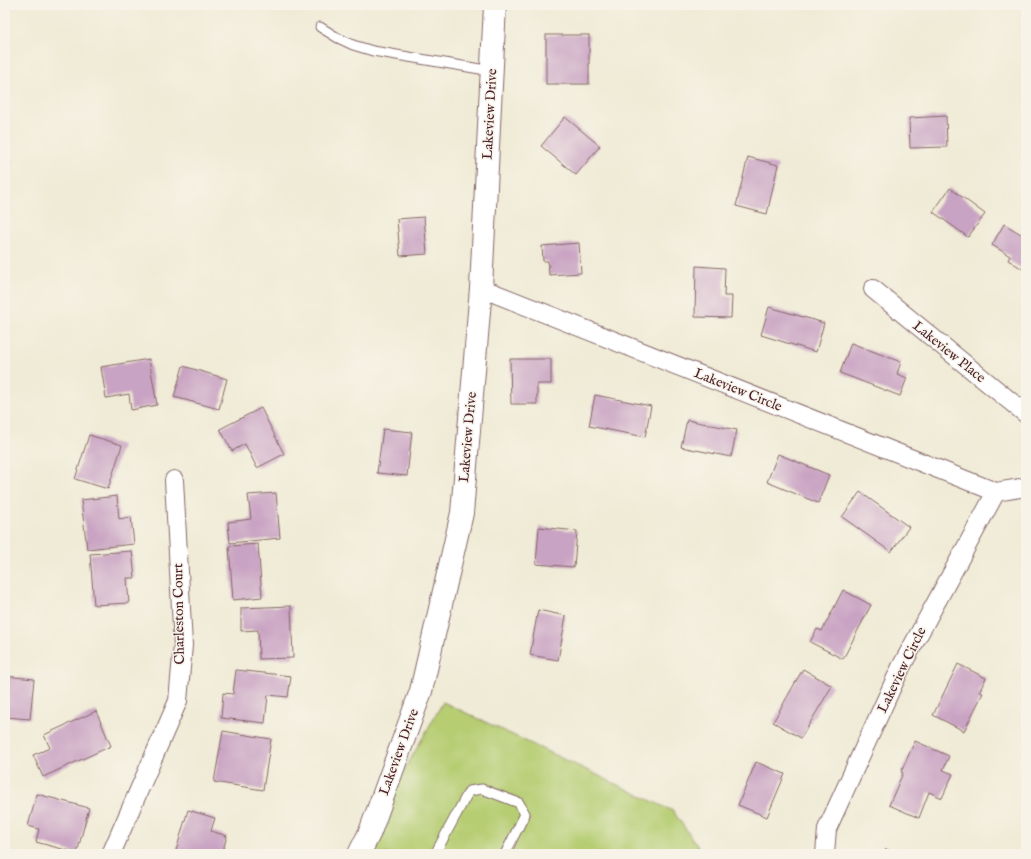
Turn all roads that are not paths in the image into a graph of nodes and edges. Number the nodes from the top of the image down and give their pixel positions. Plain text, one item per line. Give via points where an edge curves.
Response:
1 (495, 5) edge
2 (320, 27) dead end
3 (492, 71) junction
4 (481, 288) junction
5 (873, 289) dead end
6 (1026, 414) edge
7 (174, 480) dead end
8 (1026, 487) edge
9 (996, 492) junction
10 (111, 854) edge
11 (359, 854) edge
12 (435, 854) edge
13 (505, 854) edge
14 (826, 854) edge

1 - 3 street, Lakeview Drive
2 - 3 lane via 353,45 373,51
3 - 4 street, Lakeview Drive
4 - 9 street, Lakeview Circle
4 - 11 street, Lakeview Drive via 462,513 421,691 370,832
5 - 6 street, Lakeview Place
7 - 10 street, Charleston Court via 183,645 178,701
8 - 9 street
9 - 14 street, Lakeview Circle via 901,667 827,829
12 - 13 lane via 469,791 482,788 519,803 525,814

